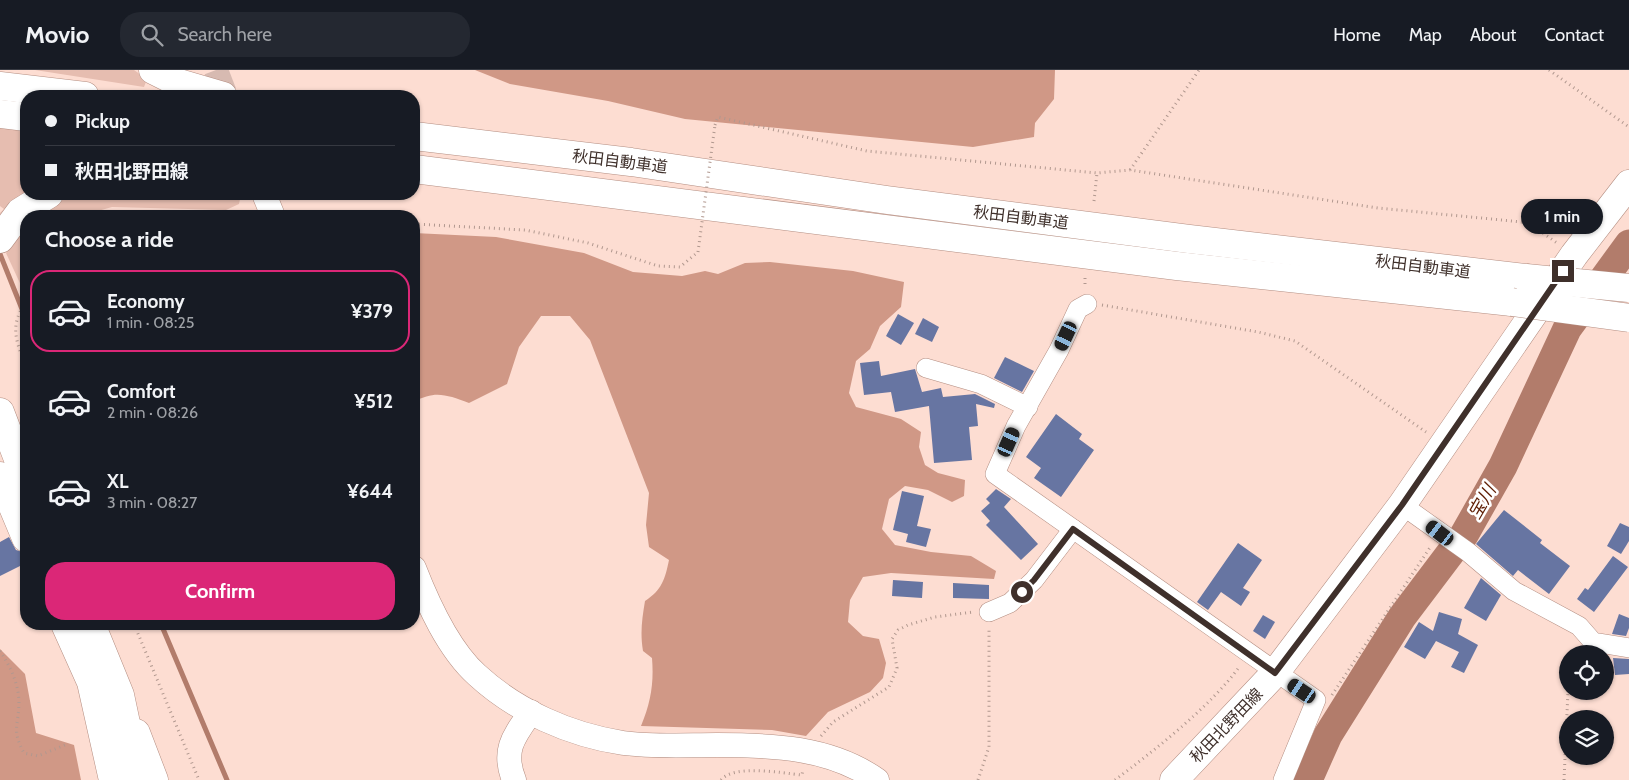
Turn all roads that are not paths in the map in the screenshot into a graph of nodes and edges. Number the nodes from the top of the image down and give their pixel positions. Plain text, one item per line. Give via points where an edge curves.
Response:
1 (153, 70) edge
2 (0, 86) edge
3 (34, 90) edge
4 (203, 90) edge
5 (0, 114) edge
6 (20, 116) edge
7 (420, 137) edge
8 (420, 170) edge
9 (420, 181) edge
10 (502, 182) junction
11 (1629, 184) edge
12 (39, 200) edge
13 (23, 210) edge
14 (20, 212) edge
15 (0, 239) edge
16 (1629, 288) edge
17 (1087, 304) road end
18 (1629, 318) edge
19 (926, 368) dead end
20 (1028, 407) junction
21 (0, 412) edge
22 (20, 464) edge
23 (0, 476) edge
24 (1402, 505) junction
25 (20, 524) edge
26 (1073, 529) junction
27 (420, 583) edge
28 (988, 612) road end
29 (69, 630) edge
30 (93, 630) edge
31 (1629, 648) edge
32 (1275, 673) junction
33 (120, 695) junction
34 (530, 712) junction
35 (113, 780) edge
36 (138, 780) edge
37 (154, 780) edge
38 (514, 780) edge
39 (877, 780) edge
40 (1174, 780) edge
41 (1283, 780) edge

1 - 4 main road
2 - 3 main road
5 - 6 main road
7 - 16 main road, 秋田自動車道, bridge via 631,162 887,200 1130,231
8 - 10 main road, 秋田自動車道
9 - 10 main road
10 - 18 main road, 秋田自動車道, bridge
11 - 24 main road, 秋田北野田線 via 1574,256
12 - 13 main road
14 - 15 main road
17 - 20 street via 1078,310
19 - 20 street via 981,384
20 - 26 street via 994,474
21 - 22 main road
23 - 25 main road
24 - 31 street via 1468,552 1514,591 1579,626 1593,642
24 - 32 main road, 秋田北野田線
26 - 28 street via 1034,580 1010,603
26 - 32 street
27 - 34 street via 449,640 476,675
29 - 35 main road via 91,682
30 - 33 main road
32 - 40 main road, 秋田北野田線
32 - 41 street via 1316,700
33 - 36 main road
33 - 37 main road
34 - 38 street via 509,750 508,760
34 - 39 street via 561,727 622,743 758,745 808,751 839,760

